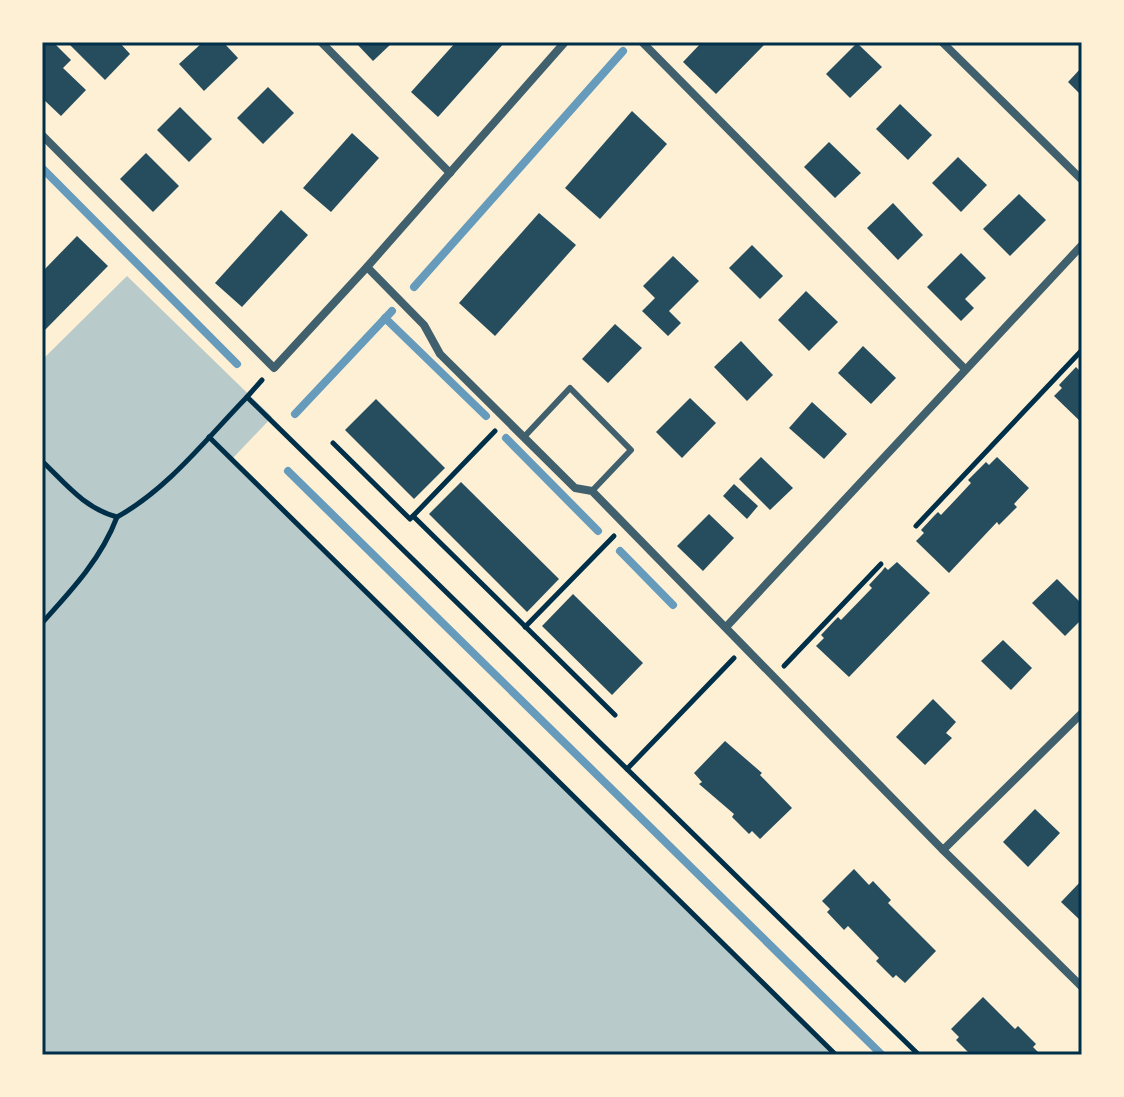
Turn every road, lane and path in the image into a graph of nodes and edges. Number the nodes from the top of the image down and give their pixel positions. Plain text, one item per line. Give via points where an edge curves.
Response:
1 (321, 42) edge
2 (565, 42) edge
3 (642, 42) edge
4 (942, 42) edge
5 (42, 135) edge
6 (450, 173) junction
7 (1082, 180) edge
8 (1082, 245) edge
9 (367, 267) junction
10 (1082, 350) edge
11 (965, 369) junction
12 (507, 419) junction
13 (209, 437) junction
14 (524, 437) junction
15 (333, 443) dead end
16 (42, 461) edge
17 (592, 491) junction
18 (413, 516) junction
19 (117, 517) junction
20 (626, 525) junction
21 (916, 526) dead end
22 (881, 564) dead end
23 (42, 623) edge
24 (727, 626) junction
25 (525, 627) junction
26 (746, 646) junction
27 (775, 675) junction
28 (1082, 713) edge
29 (615, 715) dead end
30 (627, 769) junction
31 (943, 850) junction
32 (1082, 987) edge
33 (836, 1055) edge
34 (919, 1055) edge

1 - 6 street
2 - 6 street
3 - 11 street
4 - 7 street
5 - 9 street via 274,368
6 - 9 street
8 - 11 street
9 - 12 street via 424,325 440,354
10 - 21 path
11 - 24 street
12 - 14 street
12 - 18 path
13 - 19 path via 155,491
13 - 30 path via 247,397
13 - 33 path
14 - 17 street via 575,488
14 - 17 lane via 570,388 631,450
15 - 18 path via 410,519
16 - 19 path via 98,512
17 - 20 street
18 - 25 path
19 - 23 path via 88,573
20 - 24 street
20 - 25 path
22 - 27 path
24 - 26 street
25 - 29 path
26 - 27 street
26 - 30 path
27 - 31 street
28 - 31 street
30 - 34 path
31 - 32 street

